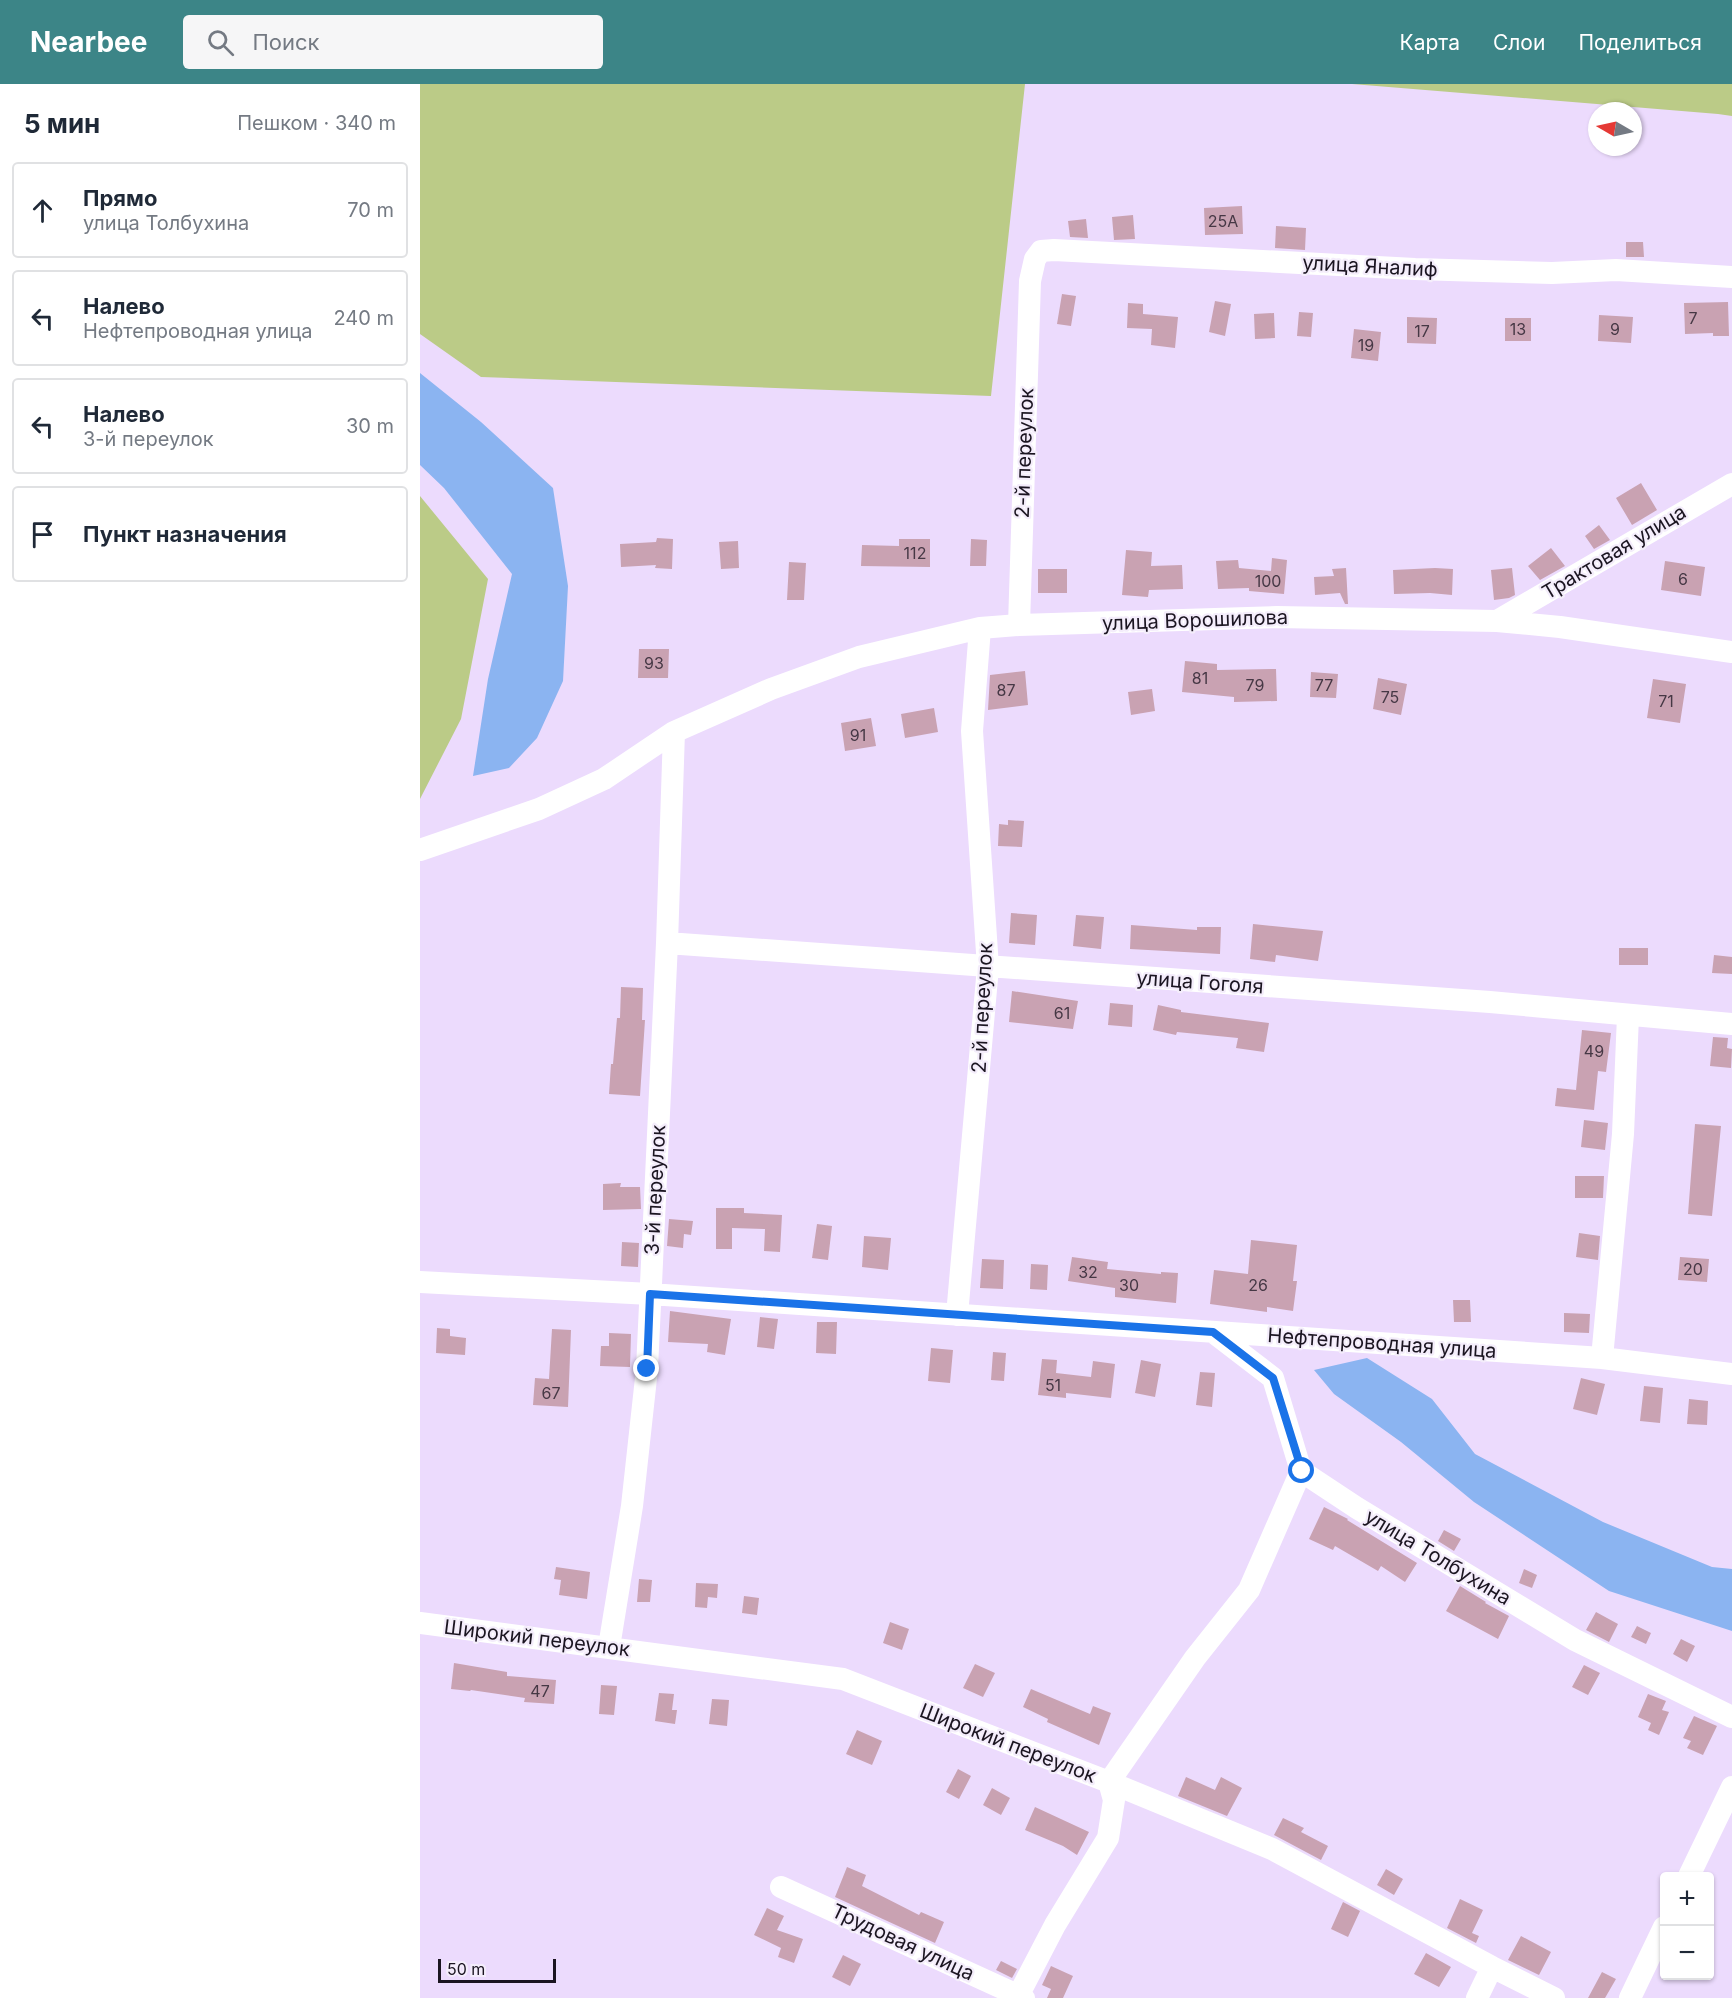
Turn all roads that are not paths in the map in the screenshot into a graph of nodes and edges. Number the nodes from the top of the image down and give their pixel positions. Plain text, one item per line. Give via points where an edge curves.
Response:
1 (1732, 277) edge
2 (1030, 281) joint
3 (1732, 484) edge
4 (1497, 621) junction
5 (1019, 625) junction
6 (980, 628) junction
7 (1732, 652) edge
8 (674, 732) junction
9 (420, 850) edge
10 (667, 943) junction
11 (988, 967) junction
12 (1628, 1016) junction
13 (1732, 1024) edge
14 (420, 1282) edge
15 (650, 1294) junction
16 (957, 1315) junction
17 (1213, 1332) junction
18 (1602, 1358) junction
19 (1732, 1374) edge
20 (1302, 1471) junction
21 (420, 1623) edge
22 (609, 1647) junction
23 (1732, 1717) edge
24 (1109, 1782) junction
25 (1732, 1787) edge
26 (1691, 1872) edge
27 (781, 1887) dead end
28 (1660, 1937) edge
29 (1492, 1967) junction
30 (1020, 1997) edge
31 (1477, 1998) edge
32 (1554, 1998) edge
33 (1630, 1998) edge

1 - 2 street, улица Яналиф via 1616,270 1552,273 1414,269 1054,250 1041,251
2 - 5 street, 2-й переулок
3 - 4 street, Трактовая улица
4 - 5 street, улица Ворошилова via 1277,617
4 - 7 street, улица Ворошилова
5 - 6 street, улица Ворошилова
6 - 8 street, улица Ворошилова via 859,657 771,689
6 - 11 street, 2-й переулок via 972,730
8 - 9 street, улица Ворошилова via 604,779 539,809
8 - 10 street, 3-й переулок
10 - 11 street, улица Гоголя
10 - 15 street, 3-й переулок
11 - 12 street, улица Гоголя via 1491,1002
11 - 16 street, 2-й переулок
12 - 13 street, улица Гоголя
12 - 18 street via 1623,1134
14 - 15 street, Нефтепроводная улица
15 - 16 street, Нефтепроводная улица
15 - 22 street, 3-й переулок via 647,1369 632,1506
16 - 17 street, Нефтепроводная улица
17 - 18 street, Нефтепроводная улица
17 - 20 street via 1273,1378
18 - 19 street, Нефтепроводная улица
20 - 23 street, улица Толбухина via 1575,1640
20 - 24 street via 1249,1590 1195,1658
21 - 22 street, Широкий переулок
22 - 24 street, Широкий переулок via 843,1679
24 - 29 street, Широкий переулок via 1272,1849
24 - 30 street via 1114,1800 1108,1838 1054,1925
25 - 26 street
27 - 30 street, Трудовая улица
28 - 33 street
29 - 31 street
29 - 32 street, Широкий переулок

